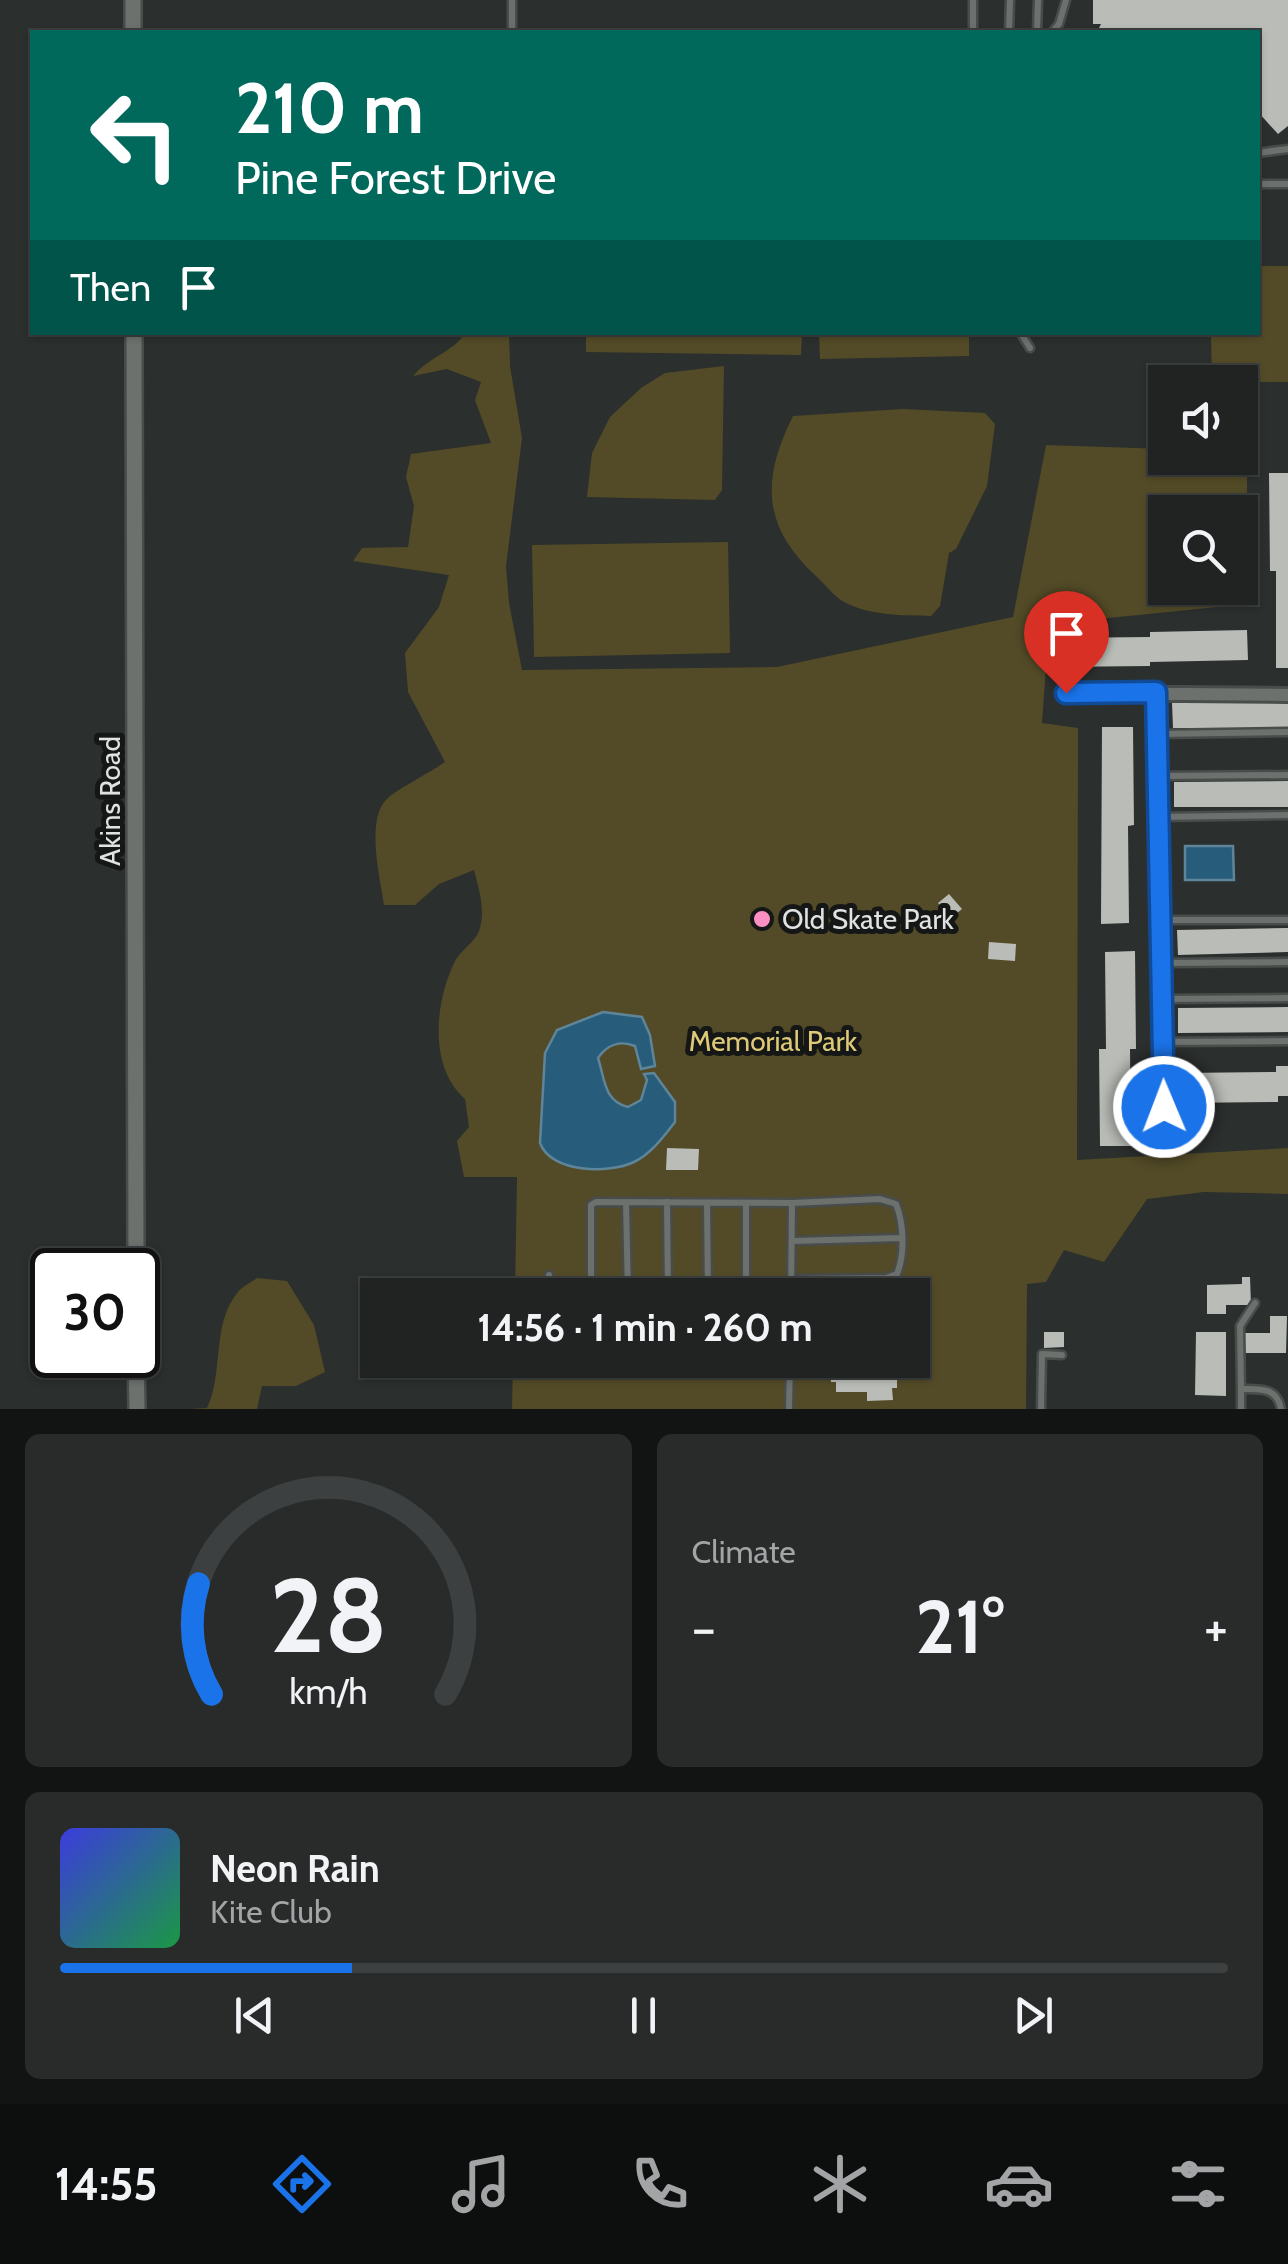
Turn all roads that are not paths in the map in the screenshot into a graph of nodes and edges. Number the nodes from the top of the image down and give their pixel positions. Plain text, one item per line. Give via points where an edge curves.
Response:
1 (133, 0) edge
2 (512, 0) edge
3 (973, 0) edge
4 (1010, 0) edge
5 (1038, 0) edge
6 (1066, 0) edge
7 (133, 30) edge
8 (512, 30) edge
9 (973, 30) edge
10 (1009, 30) edge
11 (1037, 30) edge
12 (1054, 30) edge
13 (1288, 149) edge
14 (1260, 153) edge
15 (1260, 184) edge
16 (1288, 184) edge
17 (134, 335) edge
18 (1022, 335) edge
19 (1030, 348) dead end
20 (1156, 692) junction
21 (1066, 693) dead end
22 (1288, 694) edge
23 (1288, 732) edge
24 (1156, 734) junction
25 (1288, 774) edge
26 (1157, 776) junction
27 (1288, 815) edge
28 (1158, 817) junction
29 (1160, 920) junction
30 (1288, 920) edge
31 (1288, 962) edge
32 (1161, 963) junction
33 (1162, 998) junction
34 (1288, 998) edge
35 (1288, 1041) edge
36 (1163, 1042) junction
37 (1165, 1139) dead end
38 (626, 1202) junction
39 (667, 1202) junction
40 (707, 1202) junction
41 (746, 1203) junction
42 (792, 1203) junction
43 (901, 1238) junction
44 (792, 1241) junction
45 (136, 1248) edge
46 (591, 1278) edge
47 (628, 1278) edge
48 (668, 1278) edge
49 (708, 1278) edge
50 (746, 1278) edge
51 (792, 1278) edge
52 (886, 1278) edge
53 (1255, 1303) dead end
54 (1062, 1355) dead end
55 (136, 1378) edge
56 (789, 1378) edge
57 (1241, 1389) junction
58 (788, 1408) edge
59 (137, 1409) edge
60 (1041, 1409) edge
61 (1241, 1409) edge
62 (1281, 1409) edge

1 - 7 street
2 - 8 lane
3 - 9 lane
4 - 10 lane
5 - 11 lane
6 - 12 lane
13 - 14 lane
15 - 16 lane
17 - 45 street, Akins Road
18 - 19 lane
20 - 21 street
20 - 22 street
20 - 24 street
23 - 24 lane
24 - 26 street
25 - 26 lane
26 - 28 street
27 - 28 lane
28 - 29 street
29 - 30 lane
29 - 32 street
31 - 32 lane
32 - 33 street
33 - 34 lane
33 - 36 street
35 - 36 lane
36 - 37 street
38 - 39 lane
38 - 46 lane via 591,1205
38 - 47 lane
39 - 40 lane
39 - 48 lane
40 - 41 lane
40 - 49 lane
41 - 42 lane
41 - 50 lane
42 - 43 lane via 896,1204
42 - 44 lane
43 - 44 lane
43 - 52 lane via 901,1263
44 - 51 lane
53 - 57 lane via 1240,1326
54 - 60 lane via 1042,1354
55 - 59 street
56 - 58 lane
57 - 61 lane
57 - 62 lane via 1276,1394

